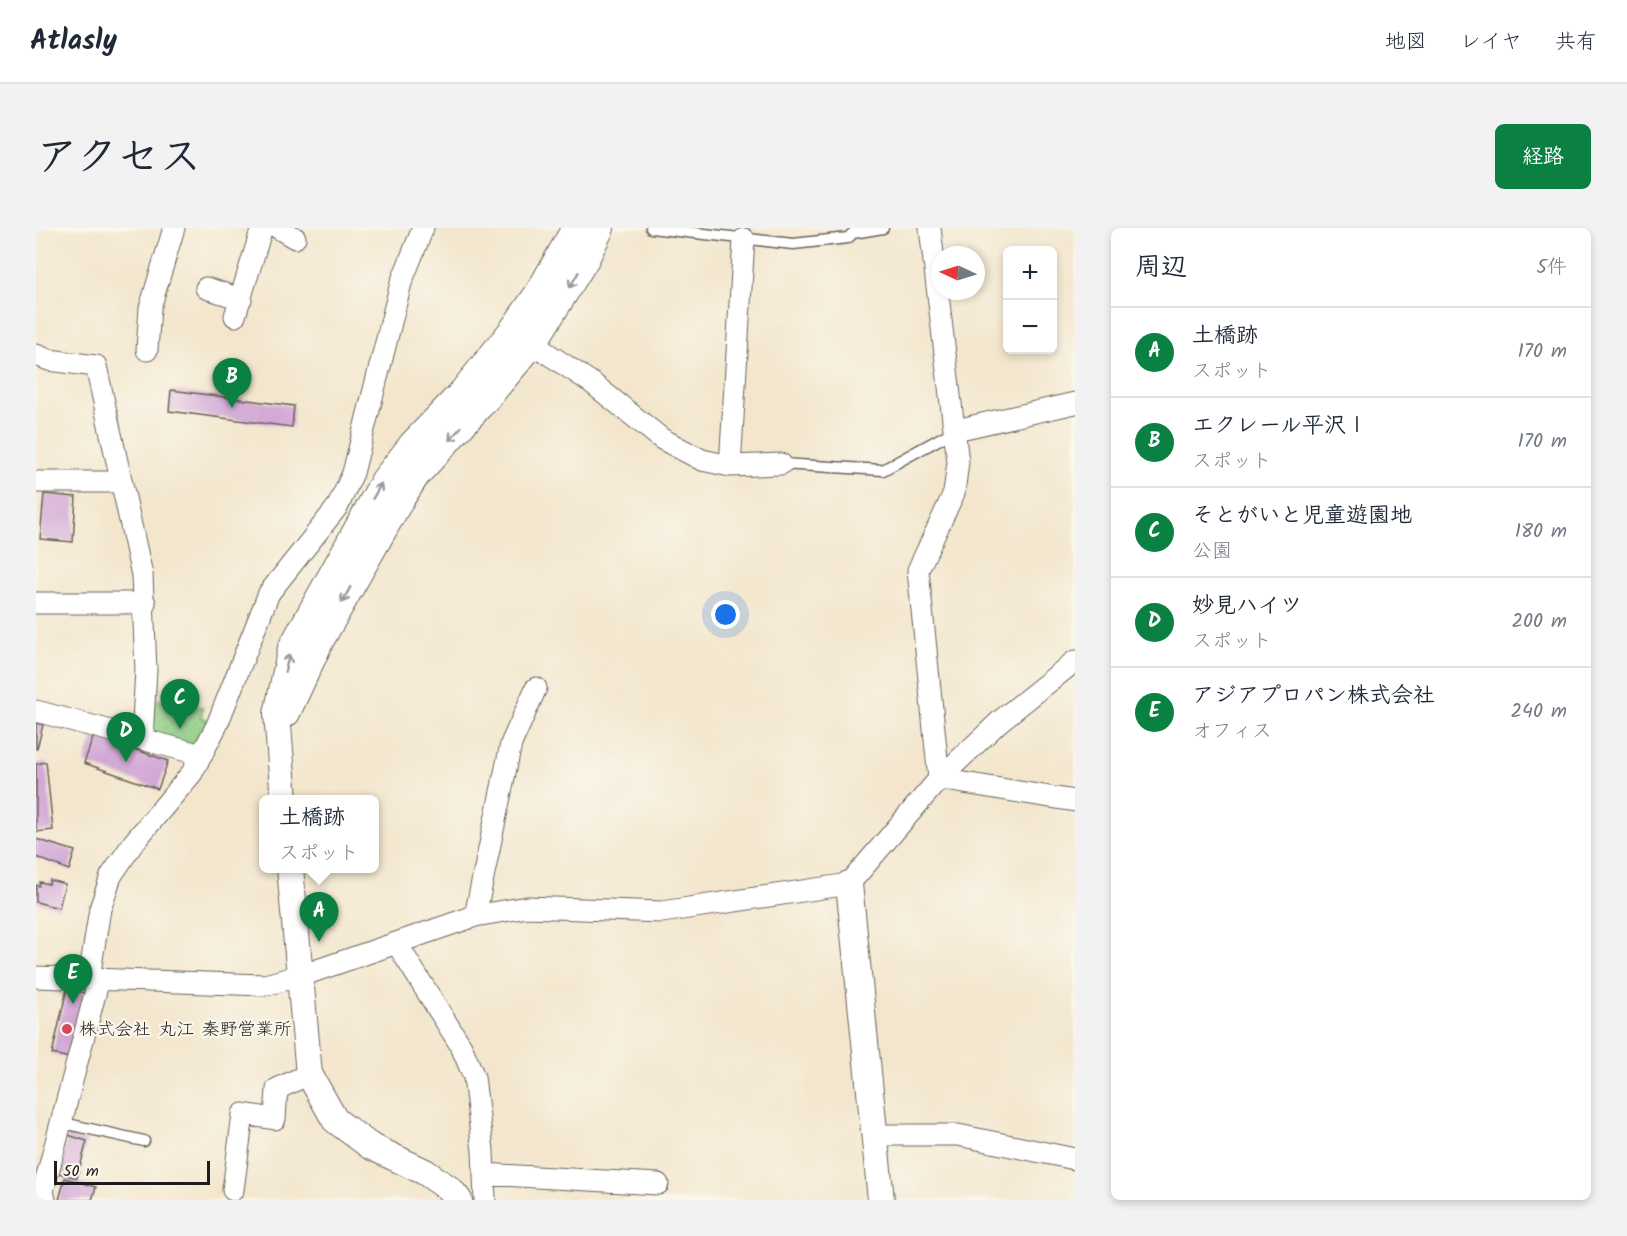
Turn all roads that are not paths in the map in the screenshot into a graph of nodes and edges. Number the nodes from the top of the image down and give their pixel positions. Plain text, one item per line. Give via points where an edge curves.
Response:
1 (174, 228) edge
2 (262, 228) edge
3 (423, 228) edge
4 (575, 228) edge
5 (601, 228) edge
6 (651, 228) edge
7 (883, 228) edge
8 (930, 228) edge
9 (744, 239) junction
10 (206, 288) dead end
11 (522, 337) junction
12 (147, 350) dead end
13 (36, 355) edge
14 (1075, 403) edge
15 (956, 430) junction
16 (781, 464) joint
17 (730, 466) junction
18 (36, 482) edge
19 (121, 482) junction
20 (338, 506) junction
21 (372, 524) junction
22 (36, 603) edge
23 (145, 603) junction
24 (1075, 661) edge
25 (536, 688) dead end
26 (36, 711) edge
27 (142, 739) junction
28 (202, 755) junction
29 (939, 779) junction
30 (283, 795) edge
31 (1075, 801) edge
32 (290, 873) edge
33 (849, 884) junction
34 (476, 916) junction
35 (397, 944) junction
36 (300, 976) junction
37 (36, 977) edge
38 (94, 979) junction
39 (309, 1074) junction
40 (63, 1123) junction
41 (875, 1135) junction
42 (144, 1142) dead end
43 (1075, 1159) edge
44 (484, 1174) junction
45 (658, 1184) dead end
46 (232, 1190) dead end
47 (45, 1200) edge
48 (459, 1200) edge
49 (485, 1200) edge
50 (881, 1200) edge

1 - 12 street via 150,308
2 - 10 street via 238,308
3 - 20 street via 401,283 353,473
4 - 11 street via 538,293
5 -> 11 street via 568,289
6 - 9 lane
7 - 9 lane via 853,233 848,238 793,244
8 - 15 street
9 - 17 street
11 - 17 street via 592,383 662,439 702,460
11 - 21 street via 412,444 384,480
13 - 19 street via 96,366
14 - 15 street
15 - 16 lane via 883,470
15 - 29 street via 958,462 954,493 918,570
16 - 17 street
18 - 19 street
19 - 23 street
20 - 21 street
20 - 28 street via 269,593
21 - 30 street via 291,648 277,714
22 - 23 street
23 - 27 street
24 - 29 street via 1000,721
25 - 34 street via 511,744
26 - 27 street
27 - 28 street
28 - 38 street via 192,774 134,842 111,876 100,909
29 - 31 street
29 - 33 street
32 - 36 street
33 - 34 street via 662,912 527,907
33 - 41 street
34 - 35 street
35 - 36 street
35 - 44 street via 461,1046 474,1077
36 - 38 street via 265,985
36 - 39 street
37 - 38 street
38 - 40 street
39 - 46 street via 277,1089 274,1119 243,1113
39 - 48 street via 336,1120 370,1146 425,1172
40 - 42 lane
40 - 47 street via 43,1191
41 - 43 street via 958,1135
41 - 50 street
44 - 45 street
44 - 49 street

